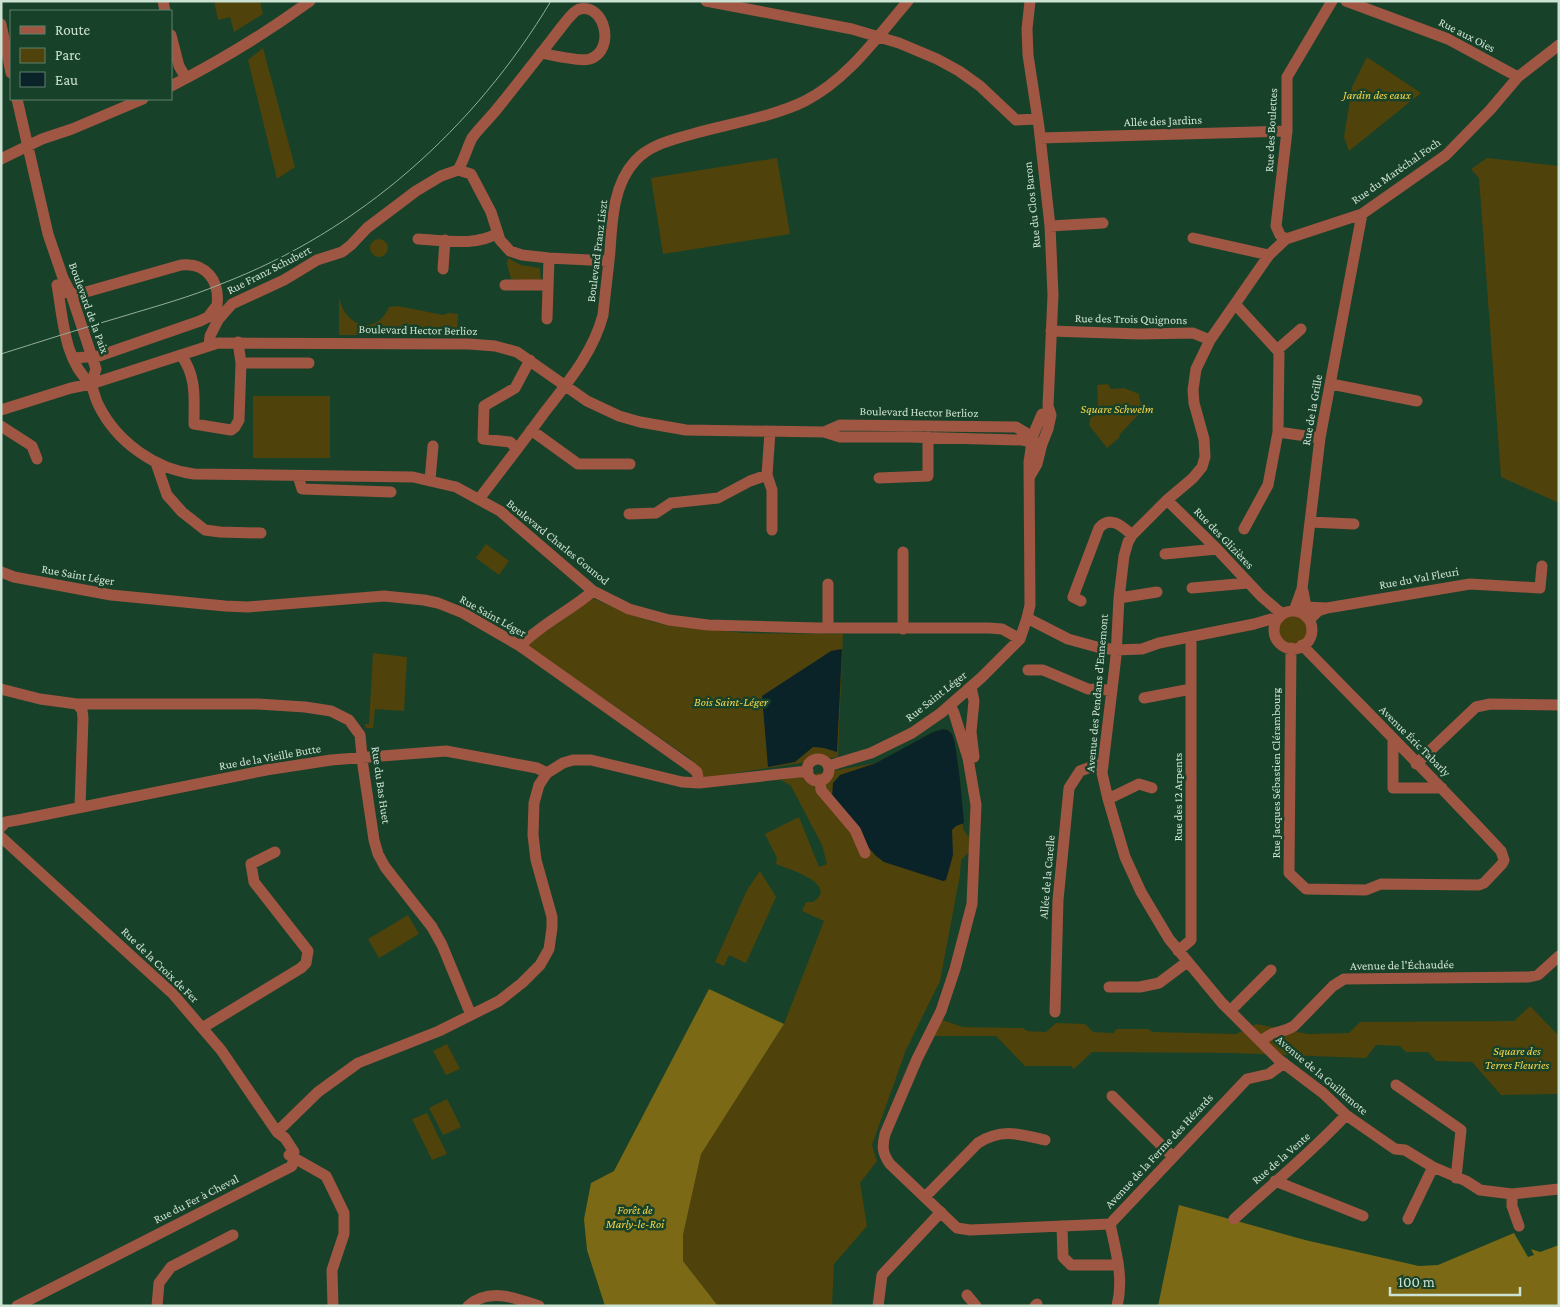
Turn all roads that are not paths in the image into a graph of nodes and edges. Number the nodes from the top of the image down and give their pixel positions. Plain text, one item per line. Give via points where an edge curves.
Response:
1 (310, 1) edge
2 (706, 1) edge
3 (908, 1) edge
4 (1030, 1) edge
5 (1332, 1) edge
6 (1346, 1) edge
7 (583, 5) edge
8 (1, 24) edge
9 (878, 36) junction
10 (172, 38) edge
11 (1559, 45) edge
12 (541, 54) junction
13 (10, 68) edge
14 (1518, 77) junction
15 (186, 78) junction
16 (172, 85) edge
17 (17, 100) edge
18 (141, 100) edge
19 (1037, 118) junction
20 (1287, 131) junction
21 (1040, 138) junction
22 (28, 147) junction
23 (1, 159) edge
24 (458, 170) junction
25 (1362, 214) junction
26 (1103, 223) dead end
27 (1050, 226) junction
28 (498, 233) junction
29 (48, 234) junction
30 (1193, 238) dead end
31 (418, 239) dead end
32 (1286, 239) junction
33 (445, 240) junction
34 (1270, 255) junction
35 (549, 258) junction
36 (609, 261) junction
37 (443, 269) dead end
38 (505, 285) dead end
39 (548, 285) junction
40 (58, 291) junction
41 (71, 294) junction
42 (1235, 304) junction
43 (547, 319) dead end
44 (1300, 329) dead end
45 (1051, 331) junction
46 (1210, 340) junction
47 (238, 342) junction
48 (209, 346) junction
49 (1277, 350) junction
50 (181, 355) junction
51 (93, 357) junction
52 (74, 358) junction
53 (530, 360) junction
54 (241, 363) junction
55 (308, 363) dead end
56 (91, 384) junction
57 (1331, 384) junction
58 (565, 386) junction
59 (1417, 401) dead end
60 (1, 410) edge
61 (1045, 410) junction
62 (1199, 421) joint
63 (1, 426) edge
64 (1017, 427) junction
65 (531, 430) junction
66 (770, 432) junction
67 (824, 432) junction
68 (1278, 432) junction
69 (928, 438) junction
70 (1320, 438) junction
71 (1027, 441) junction
72 (433, 446) dead end
73 (517, 449) junction
74 (37, 459) dead end
75 (1029, 459) junction
76 (156, 463) junction
77 (630, 464) dead end
78 (767, 475) junction
79 (298, 476) junction
80 (1030, 476) junction
81 (879, 478) dead end
82 (430, 480) junction
83 (391, 492) dead end
84 (479, 499) junction
85 (1167, 500) junction
86 (629, 514) dead end
87 (1310, 522) junction
88 (1354, 524) dead end
89 (1244, 529) dead end
90 (772, 530) dead end
91 (261, 533) dead end
92 (1132, 535) junction
93 (1217, 549) junction
94 (902, 552) dead end
95 (1164, 554) dead end
96 (1542, 566) dead end
97 (1, 572) edge
98 (1248, 583) junction
99 (828, 584) dead end
100 (1192, 588) dead end
101 (593, 591) junction
102 (1157, 592) dead end
103 (1073, 597) dead end
104 (1119, 598) junction
105 (1303, 613) junction
106 (1026, 622) junction
107 (1277, 622) junction
108 (828, 628) junction
109 (904, 629) junction
110 (1191, 638) junction
111 (1020, 639) junction
112 (520, 646) junction
113 (1302, 646) junction
114 (1291, 648) junction
115 (1116, 650) junction
116 (1028, 670) dead end
117 (971, 687) junction
118 (1191, 688) junction
119 (1, 689) edge
120 (1111, 690) junction
121 (1144, 698) dead end
122 (77, 704) junction
123 (950, 705) junction
124 (1559, 705) edge
125 (1393, 739) junction
126 (362, 758) junction
127 (1416, 764) junction
128 (1103, 765) junction
129 (828, 766) junction
130 (976, 767) dead end
131 (808, 771) junction
132 (547, 773) junction
133 (699, 783) junction
134 (821, 785) junction
135 (1152, 788) dead end
136 (1442, 788) junction
137 (1108, 799) junction
138 (80, 807) junction
139 (1, 827) edge
140 (1, 837) edge
141 (274, 852) dead end
142 (866, 853) dead end
143 (1504, 860) joint
144 (1178, 951) junction
145 (1187, 962) junction
146 (1556, 964) edge
147 (1271, 970) dead end
148 (1109, 987) dead end
149 (1230, 1010) junction
150 (1055, 1012) dead end
151 (471, 1015) junction
152 (202, 1028) junction
153 (1261, 1041) junction
154 (1284, 1063) junction
155 (1396, 1085) dead end
156 (1112, 1096) dead end
157 (1346, 1115) junction
158 (277, 1132) junction
159 (1045, 1140) dead end
160 (1173, 1157) junction
161 (294, 1159) junction
162 (1433, 1167) junction
163 (1456, 1178) junction
164 (1275, 1181) junction
165 (1559, 1188) edge
166 (1512, 1194) junction
167 (925, 1197) junction
168 (940, 1212) junction
169 (1363, 1216) dead end
170 (1234, 1219) dead end
171 (1408, 1220) dead end
172 (1110, 1224) junction
173 (1062, 1226) junction
174 (1520, 1226) dead end
175 (233, 1235) dead end
176 (1118, 1265) junction
177 (967, 1295) dead end
178 (542, 1304) edge
179 (17, 1306) edge
180 (157, 1306) edge
181 (333, 1306) edge
182 (468, 1306) edge
183 (878, 1306) edge
184 (976, 1306) edge
185 (1117, 1306) edge

1 - 15 street via 257,38
2 - 9 street
3 - 9 street, Boulevard Franz Liszt
4 - 19 street, Rue du Clos Baron via 1028,55
5 - 20 street, Rue des Boulettes via 1287,77
6 - 14 street, Rue aux Oies via 1448,38
7 - 12 street
7 - 12 street via 603,22 606,38 600,54 588,60
8 - 13 street
9 - 19 street via 920,51 959,72 980,86 1016,120
9 - 36 street, Boulevard Franz Liszt via 848,70 824,90 804,101 779,111 668,140 634,161 614,203
10 - 15 street via 179,66
11 - 14 street
12 - 24 street via 472,138
14 - 25 street, Rue du Maréchal Foch via 1446,155
15 - 16 street
17 - 22 street, Boulevard de la Paix
18 - 22 street
19 - 21 street, Rue du Clos Baron
20 - 21 street, Allée des Jardins
20 - 32 street, Rue des Boulettes via 1276,226
21 - 27 street, Rue du Clos Baron
22 - 23 street
22 - 29 street, Boulevard de la Paix
24 - 28 street via 471,174 492,212
24 - 48 street, Rue Franz Schubert via 416,191 367,228 342,252 317,260 284,280 232,304 218,320
25 - 32 street, Rue du Maréchal Foch
25 - 57 street, Rue de la Grille
26 - 27 street
27 - 45 street, Rue du Clos Baron
28 - 33 street via 478,241
28 - 35 street via 510,251
29 - 40 street, Boulevard de la Paix
29 - 41 street, Boulevard de la Paix
30 - 34 street
31 - 33 street
32 - 34 street, Rue du Maréchal Foch
33 - 37 street
34 - 42 street, Rue du Maréchal Foch
35 - 36 street
35 - 39 street
36 - 58 street, Boulevard Franz Liszt via 599,332
38 - 39 street
39 - 43 street
40 - 41 street
40 - 52 street, Boulevard de la Paix via 61,318
41 - 51 street, Boulevard de la Paix
41 - 51 street via 191,264 211,276 217,290 217,305 208,317
42 - 46 street, Rue du Maréchal Foch
42 - 49 street
44 - 49 street
45 - 46 street, Rue des Trois Quignons via 1193,333
45 - 61 street, Rue du Clos Baron
46 - 62 street, Rue du Maréchal Foch via 1198,363 1194,382 1194,403
47 - 48 street, Boulevard Hector Berlioz
47 - 53 street, Boulevard Hector Berlioz via 495,346 517,352
47 - 54 street
48 - 50 street, Boulevard Hector Berlioz
49 - 68 street
50 - 54 street via 194,381 194,424 231,430 239,420
50 - 56 street, Boulevard Hector Berlioz
51 - 52 street
51 - 56 street, Boulevard de la Paix via 96,369
52 - 56 street, Boulevard de la Paix via 81,375
53 - 58 street, Boulevard Hector Berlioz
53 - 73 street via 514,388 484,406 483,439 510,442
54 - 55 street
56 - 60 street, Boulevard Hector Berlioz
56 - 76 street, Boulevard Charles Gounod via 98,405 110,423 128,444
57 - 59 street
57 - 70 street, Rue de la Grille
58 - 65 street, Boulevard Franz Liszt
58 - 66 street, Boulevard Hector Berlioz via 587,401 640,422 686,430
61 - 64 street
61 - 71 street
62 - 85 street, Avenue des Pendans d'Ennemont via 1204,439 1202,467
63 - 74 street via 32,446
64 - 67 street, Boulevard Hector Berlioz via 840,425
64 - 71 street via 1026,433
64 - 71 street via 1015,434
65 - 73 street, Boulevard Franz Liszt
65 - 77 street via 578,464
66 - 67 street, Boulevard Hector Berlioz
66 - 78 street
67 - 69 street, Boulevard Hector Berlioz via 840,437
68 - 70 street
68 - 89 street via 1268,485
69 - 71 street, Boulevard Hector Berlioz
69 - 81 street via 928,476
70 - 87 street, Rue de la Grille
71 - 75 street
71 - 75 street via 1025,452
71 - 80 street via 1037,464
72 - 82 street
73 - 84 street, Boulevard Franz Liszt
75 - 80 street
76 - 79 street, Boulevard Charles Gounod via 179,473
76 - 91 street via 167,495 205,530
78 - 86 street via 718,498 671,503 656,513
78 - 90 street via 772,490
79 - 82 street, Boulevard Charles Gounod
79 - 83 street via 302,489
80 - 106 street via 1030,605
82 - 84 street, Boulevard Charles Gounod via 456,487
84 - 101 street, Boulevard Charles Gounod via 500,511
85 - 92 street, Avenue des Pendans d'Ennemont
85 - 93 street, Rue des Glizières
87 - 88 street
87 - 105 street, Rue de la Grille via 1302,590
92 - 103 street via 1112,522 1102,524
92 - 104 street, Avenue des Pendans d'Ennemont via 1124,556
93 - 95 street
93 - 98 street, Rue des Glizières
94 - 109 street
96 - 105 street, Rue du Val Fleuri via 1540,588 1470,584
97 - 112 street, Rue Saint Léger via 111,595 225,606 384,596 424,600 463,613
98 - 100 street
98 - 107 street, Rue des Glizières via 1261,596
99 - 108 street
101 - 108 street, Boulevard Charles Gounod via 629,609 669,620 708,625
101 - 112 street
102 - 104 street
104 - 115 street, Avenue des Pendans d'Ennemont
105 - 107 street
105 - 113 street via 1311,631
106 - 111 street
106 - 115 street via 1068,639
107 - 110 street
107 - 114 street via 1277,641
108 - 109 street, Boulevard Charles Gounod
109 - 111 street, Boulevard Charles Gounod via 989,628
110 - 115 street via 1142,649
110 - 118 street, Rue des 12 Arpents
111 - 117 street, Rue Saint Léger
112 - 133 street, Rue Saint Léger via 691,767 697,772
113 - 114 street
113 - 125 street, Avenue Éric Tabarly
114 - 143 street, Rue Jacques Sébastien Clérambourg via 1289,873 1306,889 1366,890 1381,884 1479,885
115 - 120 street, Avenue des Pendans d'Ennemont
116 - 120 street via 1043,670 1088,689
117 - 123 street, Rue Saint Léger
117 - 130 street via 974,701 970,732
118 - 121 street
118 - 144 street, Rue des 12 Arpents via 1191,940
119 - 122 street, Rue du Bas Huet
120 - 128 street, Avenue des Pendans d'Ennemont
122 - 126 street, Rue du Bas Huet via 258,704 331,711 355,727 360,735
122 - 138 street via 83,718
123 - 129 street, Rue Saint Léger via 918,728 871,753
123 - 167 street, Avenue de la Ferme des Hézards via 968,758 976,805 972,904 941,1011 882,1144 883,1155 890,1164
124 - 127 street via 1490,704 1476,707
125 - 127 street, Avenue Éric Tabarly
125 - 136 street via 1393,788
126 - 132 street, Rue de la Vieille Butte via 446,751 537,768
126 - 138 street, Rue de la Vieille Butte via 266,770
126 - 151 street, Rue du Bas Huet via 378,854 432,927
127 - 136 street, Avenue Éric Tabarly
128 - 137 street, Avenue des Pendans d'Ennemont
128 - 150 street, Allée de la Carelle via 1080,771 1068,788 1058,900
129 - 131 street, Rue Saint Léger via 824,760 814,760
129 - 134 street via 828,775
131 - 133 street, Rue Saint Léger
131 - 134 street
132 - 133 street via 573,760 591,760 682,782
132 - 151 street via 539,785 534,803 533,835 536,860 552,918 549,949 540,965 522,983 499,1001
134 - 142 street via 855,830
135 - 137 street via 1139,784
136 - 143 street, Avenue Éric Tabarly via 1501,850
137 - 144 street, Avenue des Pendans d'Ennemont via 1120,844 1134,877 1154,916
138 - 139 street, Rue de la Vieille Butte via 6,822
140 - 152 street, Rue de la Croix de Fer via 173,994
141 - 152 street via 251,864 254,882 308,951 306,963
144 - 145 street, Avenue des Pendans d'Ennemont
145 - 148 street via 1159,983
145 - 149 street, Avenue des Pendans d'Ennemont
146 - 153 street, Avenue de l'Échaudée via 1530,977 1344,979 1294,1026 1274,1032
147 - 149 street
149 - 153 street, Avenue des Pendans d'Ennemont
151 - 158 street via 358,1064 318,1092
152 - 158 street, Rue de la Croix de Fer via 221,1050
153 - 154 street, Avenue de la Guillemote
154 - 157 street, Avenue de la Guillemote
154 - 160 street, Avenue de la Ferme des Hézards via 1269,1074 1247,1079
155 - 163 street via 1461,1130
156 - 160 street
157 - 162 street, Avenue de la Guillemote via 1395,1149 1405,1150
157 - 164 street, Rue de la Vente via 1318,1145
158 - 161 street, Rue de la Croix de Fer via 278,1140
159 - 167 street via 1007,1132 986,1138
160 - 172 street, Avenue de la Ferme des Hézards
161 - 179 street, Rue du Fer à Cheval via 292,1166
161 - 181 street via 326,1176 344,1213 344,1234 332,1270
162 - 163 street, Avenue de la Guillemote
162 - 171 street
163 - 166 street, Avenue de la Guillemote via 1480,1190
164 - 169 street
164 - 170 street, Rue de la Vente
165 - 166 street, Avenue de la Guillemote
166 - 174 street via 1512,1206
167 - 168 street, Avenue de la Ferme des Hézards
168 - 173 street, Avenue de la Ferme des Hézards via 957,1228 970,1230
168 - 183 street via 882,1275
172 - 173 street, Avenue de la Ferme des Hézards
172 - 176 street
173 - 176 street via 1063,1257 1071,1265
175 - 180 street via 171,1267 159,1283
176 - 185 street via 1120,1293
177 - 184 street
178 - 182 street via 496,1294

